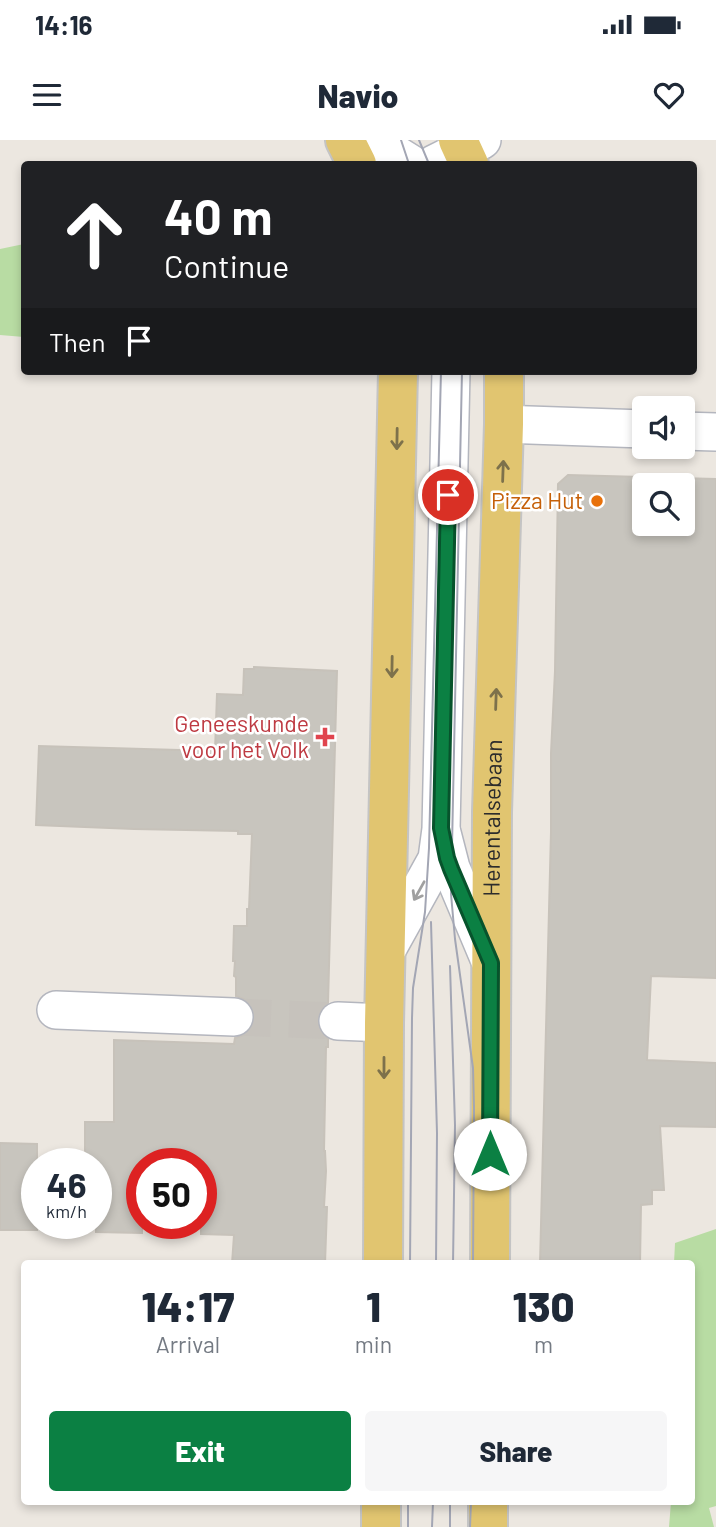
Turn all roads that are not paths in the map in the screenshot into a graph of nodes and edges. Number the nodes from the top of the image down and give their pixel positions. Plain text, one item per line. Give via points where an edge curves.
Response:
1 (345, 140) edge
2 (373, 140) edge
3 (422, 140) edge
4 (356, 161) edge
5 (406, 161) edge
6 (421, 161) edge
7 (398, 375) edge
8 (451, 375) edge
9 (504, 375) edge
10 (504, 424) junction
11 (632, 429) edge
12 (695, 431) edge
13 (716, 432) edge
14 (441, 828) junction
15 (386, 951) junction
16 (491, 963) junction
17 (56, 1010) dead end
18 (234, 1017) tunnel mouth
19 (338, 1021) tunnel mouth
20 (384, 1023) junction
21 (383, 1260) edge
22 (490, 1260) edge
23 (381, 1505) edge
24 (488, 1505) edge
25 (381, 1527) edge
26 (488, 1527) edge

1 - 4 main road
2 - 5 street
3 - 6 street
7 -> 15 main road
8 - 14 street
9 - 10 main road, Herentalsebaan
10 - 11 street
16 -> 10 main road, Herentalsebaan
12 - 13 street
14 -> 15 street via 437,859
14 - 16 street via 451,869
15 - 20 main road
16 - 22 main road, Herentalsebaan
17 - 18 street
19 - 20 street
20 -> 21 main road
23 - 25 main road
24 - 26 main road

